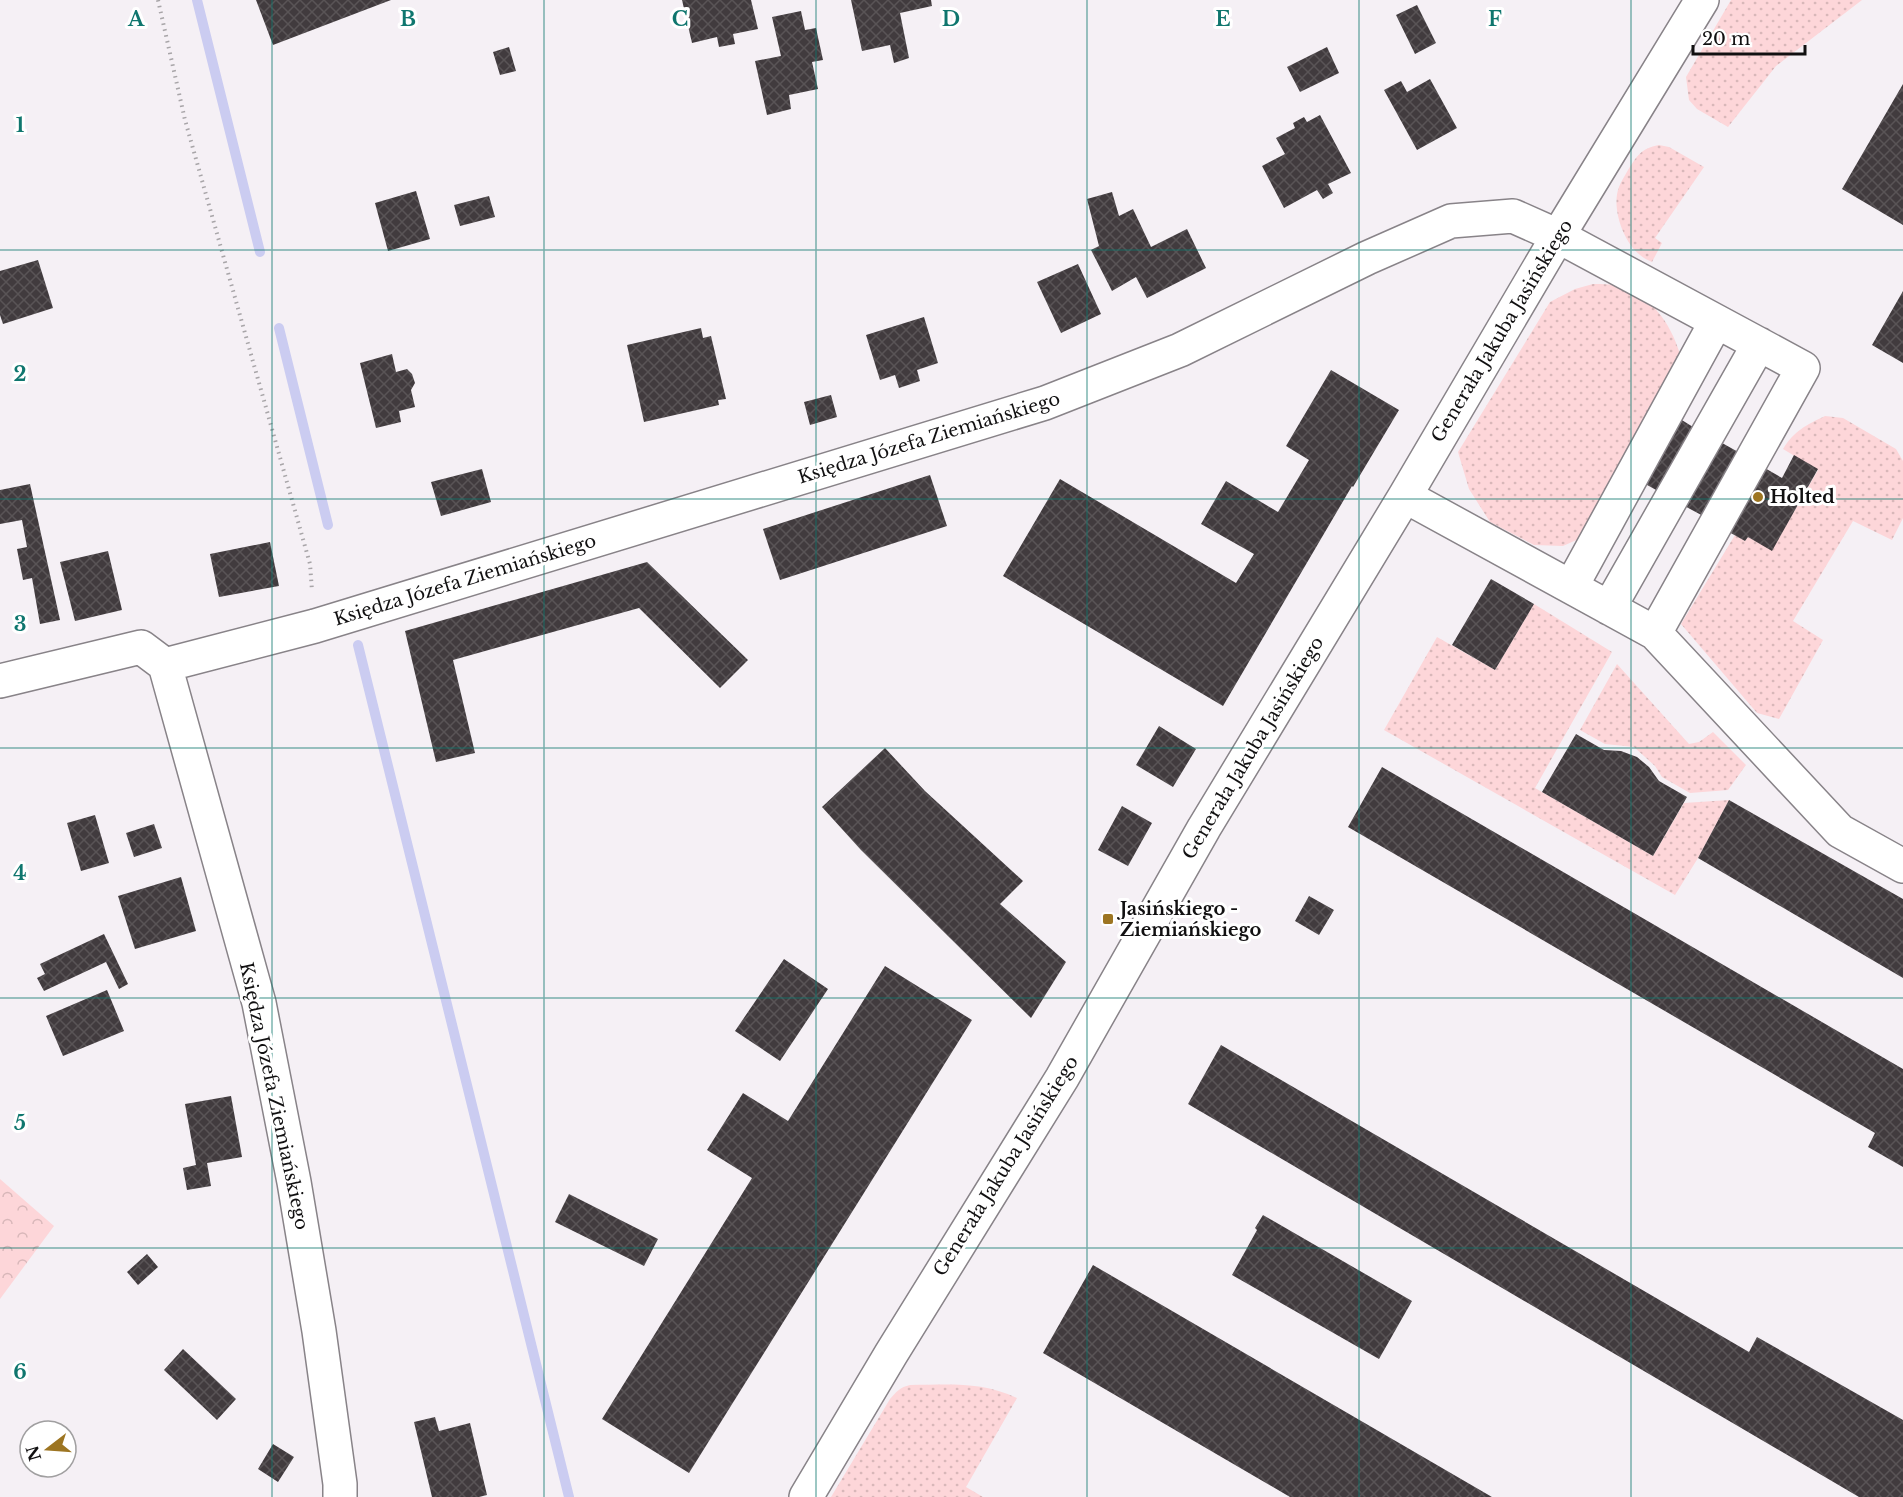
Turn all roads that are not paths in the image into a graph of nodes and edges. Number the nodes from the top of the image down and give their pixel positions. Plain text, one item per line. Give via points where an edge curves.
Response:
1 (1702, 0) edge
2 (1558, 236) junction
3 (1716, 322) junction
4 (1759, 344) junction
5 (1405, 496) junction
6 (1570, 587) junction
7 (1610, 608) junction
8 (1655, 633) junction
9 (165, 665) junction
10 (0, 681) edge
11 (1903, 866) edge
12 (340, 1497) edge
13 (806, 1497) edge

1 - 2 street, Generała Jakuba Jasińskiego
2 - 3 street, Księdza Józefa Ziemiańskiego
2 - 5 street, Generała Jakuba Jasińskiego
2 - 9 street, Księdza Józefa Ziemiańskiego via 1513,216 1451,221 1180,350 1045,403 315,626
3 - 4 street, Księdza Józefa Ziemiańskiego
3 - 6 street
4 - 7 street
4 - 8 street, Księdza Józefa Ziemiańskiego via 1803,368
5 - 6 street
5 - 13 street, Generała Jakuba Jasińskiego via 1204,828 1062,1078
6 - 7 street
7 - 8 street
8 - 11 street via 1840,831
9 - 10 street via 141,647
9 - 12 street, Księdza Józefa Ziemiańskiego via 259,1003 317,1320

